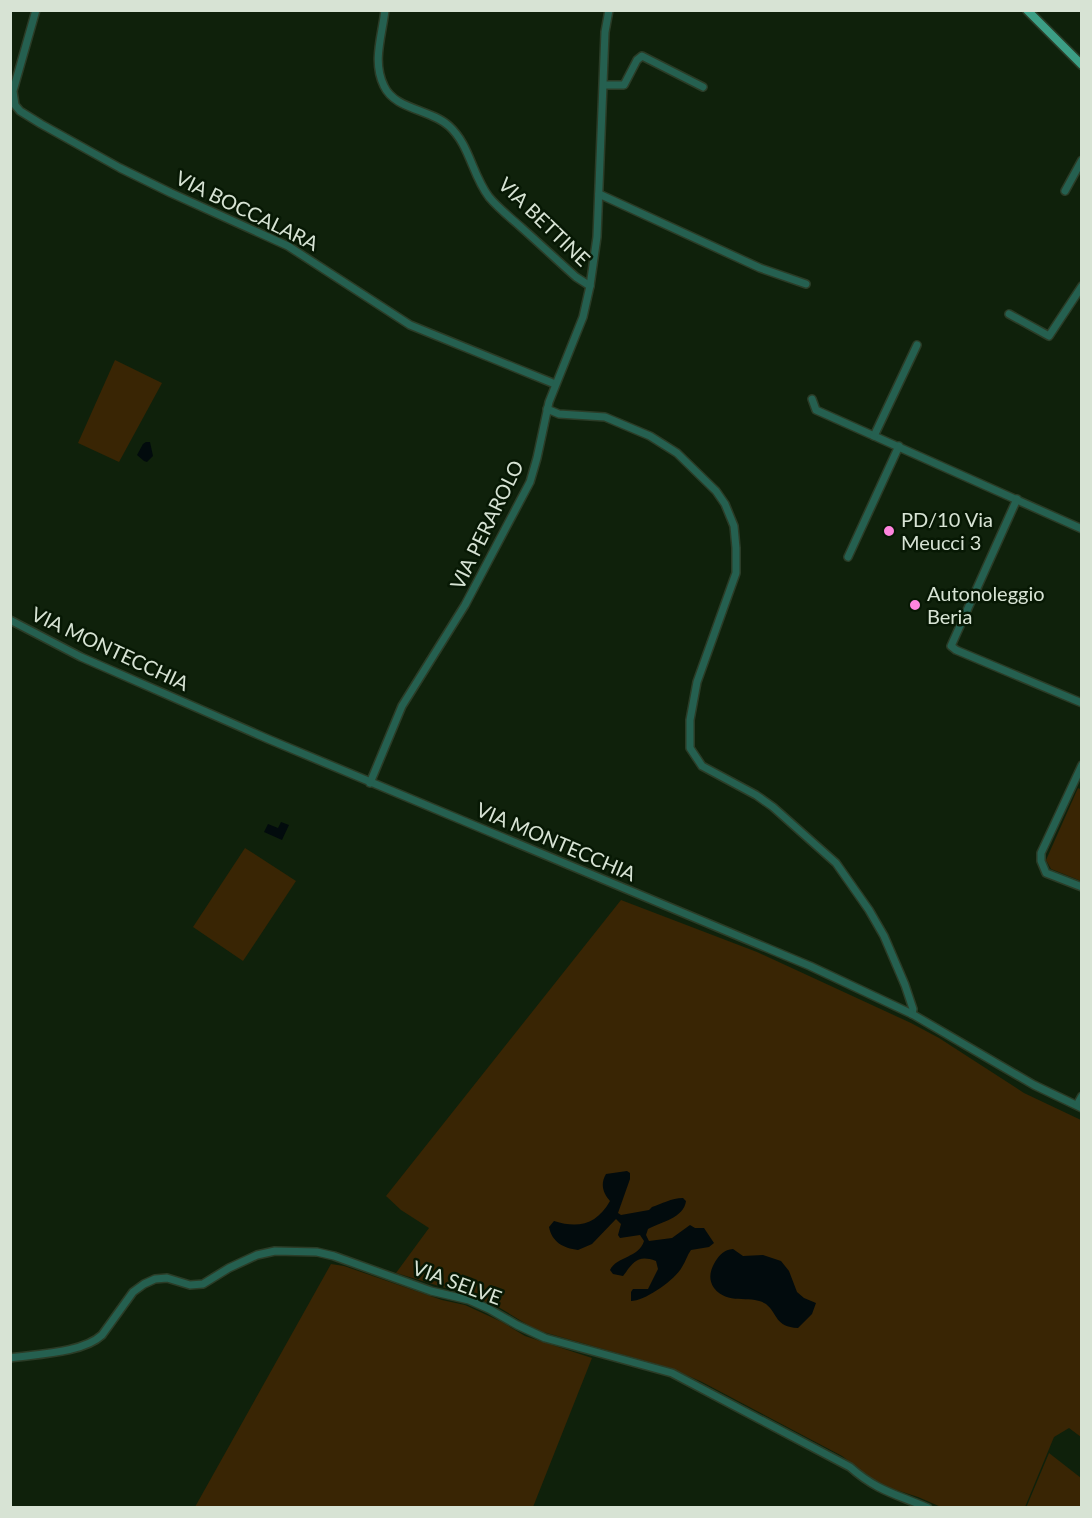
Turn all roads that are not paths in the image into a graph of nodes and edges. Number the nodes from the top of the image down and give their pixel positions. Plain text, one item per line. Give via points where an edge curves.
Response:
1 (36, 10) edge
2 (386, 10) edge
3 (609, 10) edge
4 (1027, 10) edge
5 (1082, 65) edge
6 (604, 85) junction
7 (703, 87) dead end
8 (1082, 160) edge
9 (1065, 191) dead end
10 (599, 194) junction
11 (806, 284) dead end
12 (590, 286) junction
13 (1082, 286) edge
14 (1009, 314) dead end
15 (916, 345) dead end
16 (555, 384) junction
17 (812, 399) dead end
18 (547, 409) junction
19 (874, 436) junction
20 (899, 446) junction
21 (1017, 499) junction
22 (1082, 529) edge
23 (848, 557) dead end
24 (10, 620) edge
25 (1082, 703) edge
26 (1082, 765) edge
27 (370, 783) junction
28 (1082, 887) edge
29 (912, 1014) junction
30 (1082, 1096) edge
31 (1079, 1107) edge
32 (10, 1358) edge
33 (928, 1508) edge

1 - 16 street, VIA BOCCALARA via 13,90 20,111 171,194 288,246 410,326
2 - 12 street, VIA BETTINE via 378,54 384,88 397,100 451,128 490,198
3 - 6 street, VIA PERAROLO
4 - 5 main road
6 - 7 street via 624,85 642,56
6 - 10 street, VIA PERAROLO
8 - 9 street
10 - 11 street via 760,268
10 - 12 street, VIA PERAROLO
12 - 16 street, VIA PERAROLO via 583,317
13 - 14 street via 1049,336
15 - 19 street
16 - 18 street, VIA PERAROLO
17 - 19 street via 816,410
18 - 27 street, VIA PERAROLO via 530,482 465,605 402,706
18 - 29 street via 559,414 605,417 650,436 677,453 725,504 734,526 736,573 698,682 690,720 690,748 702,766 773,807 836,863 884,936 905,985
19 - 20 street
20 - 21 street
20 - 23 street
21 - 22 street
21 - 25 street via 951,646
24 - 27 street, VIA MONTECCHIA via 81,657
26 - 28 street via 1041,854 1046,873
27 - 29 street, VIA MONTECCHIA via 743,937
29 - 31 street, VIA MONTECCHIA
30 - 31 street
32 - 33 street, VIA SELVE via 95,1341 133,1292 154,1279 203,1284 257,1255 276,1251 317,1252 469,1300 545,1338 672,1373 850,1467 885,1492

